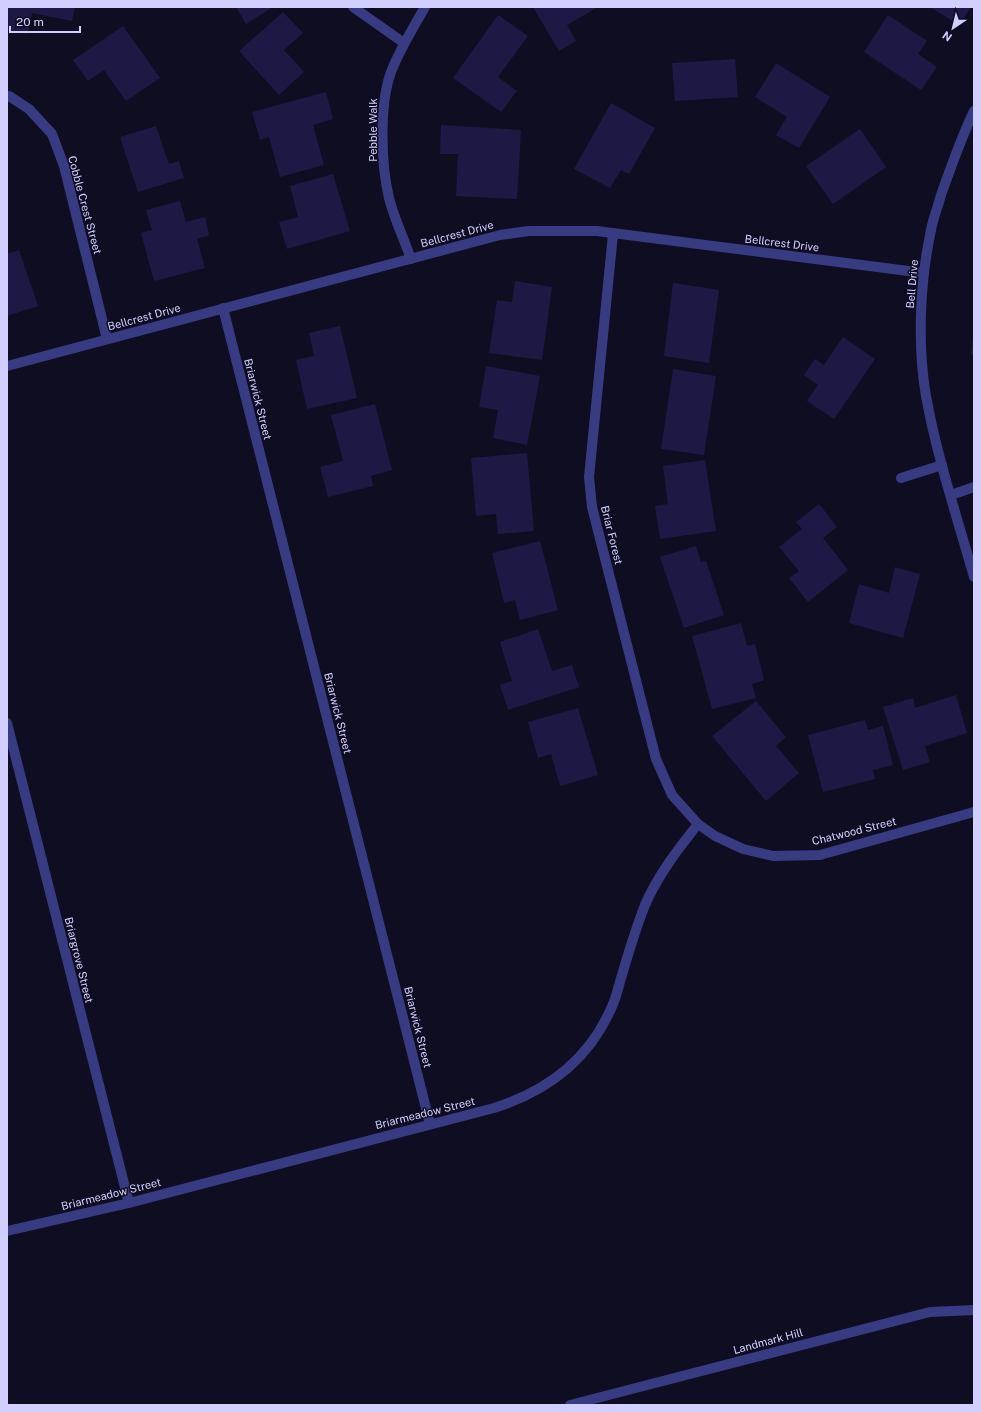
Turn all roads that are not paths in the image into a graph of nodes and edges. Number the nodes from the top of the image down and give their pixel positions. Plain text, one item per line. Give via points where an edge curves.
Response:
1 (353, 7) edge
2 (425, 7) edge
3 (404, 43) junction
4 (9, 96) dead end
5 (974, 111) edge
6 (613, 234) junction
7 (410, 258) junction
8 (924, 273) junction
9 (222, 308) junction
10 (107, 339) junction
11 (7, 366) edge
12 (942, 465) junction
13 (901, 478) dead end
14 (974, 487) edge
15 (951, 495) junction
16 (974, 577) edge
17 (7, 723) edge
18 (974, 812) edge
19 (698, 824) junction
20 (430, 1124) junction
21 (129, 1203) junction
22 (7, 1231) edge
23 (974, 1310) edge
24 (570, 1405) edge

1 - 3 street
2 - 3 street, Pebble Walk
3 - 7 street, Pebble Walk via 384,96 383,132 385,175 390,199
4 - 10 street, Cobble Crest Street via 28,109 52,134 64,166
5 - 8 street, Bell Drive via 947,178 931,229
6 - 7 street, Bellcrest Drive via 565,230 500,234
6 - 8 street, Bellcrest Drive
6 - 19 street, Briar Forest via 589,477 592,507 656,759 672,795
7 - 9 street, Bellcrest Drive
8 - 12 street, Bell Drive via 922,351 926,395
9 - 10 street, Bellcrest Drive
9 - 20 street, Briarwick Street
10 - 11 street, Bellcrest Drive
12 - 13 street
12 - 15 street, Bell Drive
14 - 15 street
15 - 16 street, Bell Drive
17 - 21 street, Briargrove Street
18 - 19 street, Chatwood Street via 820,854 804,855 774,856 743,849 715,836
19 - 20 street, Briarmeadow Street via 671,859 645,904 614,1004 597,1036 574,1064 545,1086 513,1102
20 - 21 street, Briarmeadow Street
21 - 22 street, Briarmeadow Street
23 - 24 street, Landmark Hill via 930,1312

